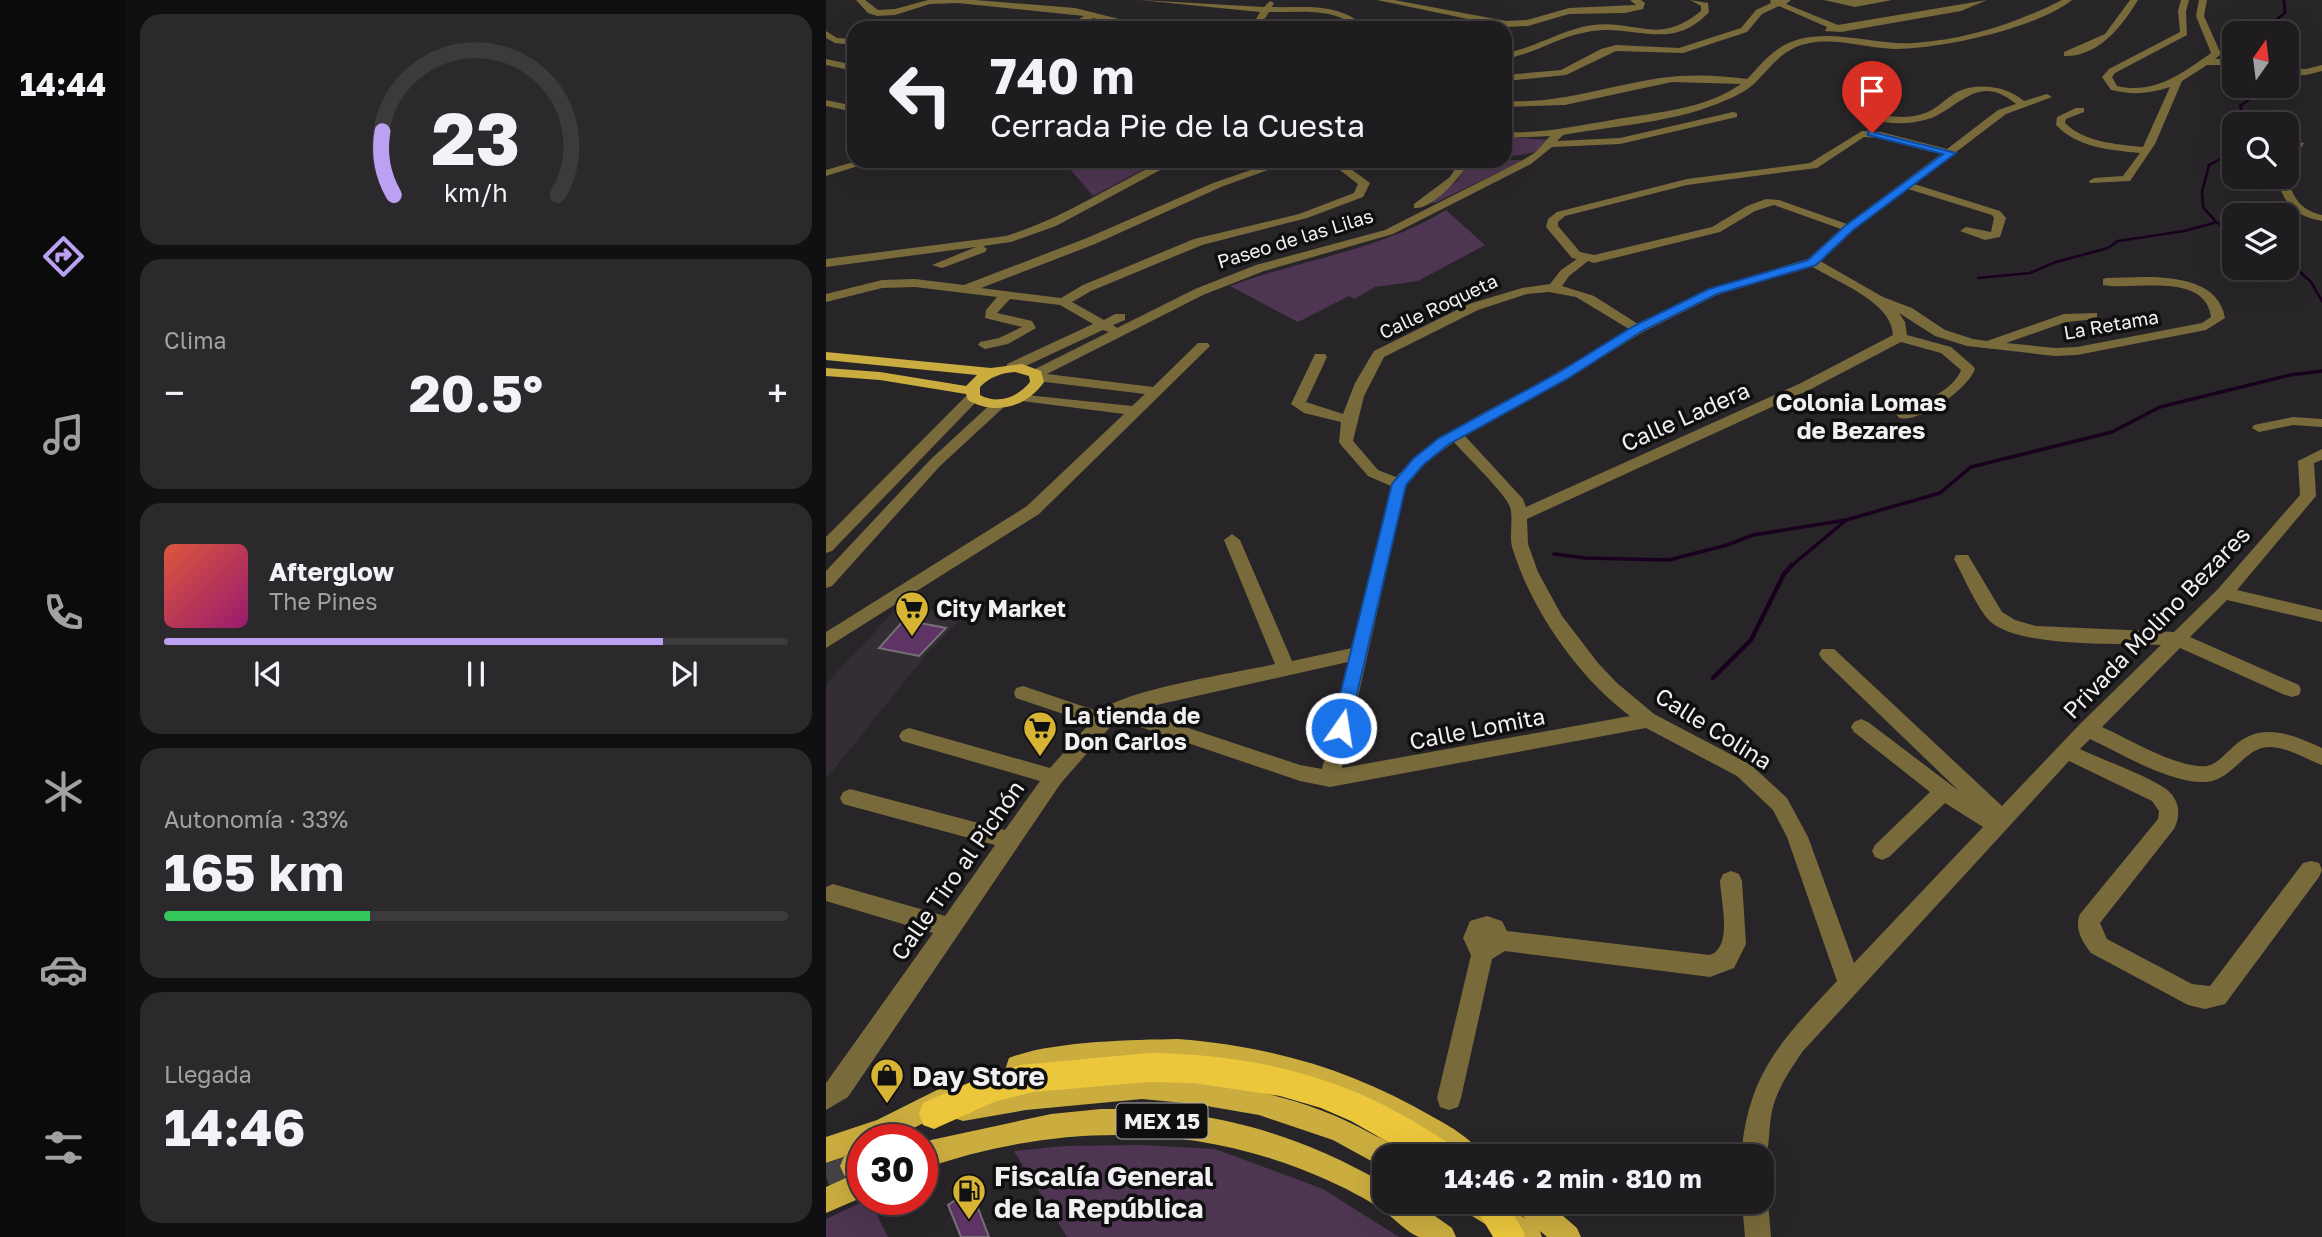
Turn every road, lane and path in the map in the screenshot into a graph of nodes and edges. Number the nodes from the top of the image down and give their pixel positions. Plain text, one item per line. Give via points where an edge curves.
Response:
1 (860, 0) edge
2 (1003, 0) edge
3 (1144, 0) edge
4 (1273, 0) edge
5 (1381, 0) edge
6 (1634, 0) edge
7 (1694, 0) edge
8 (1770, 0) edge
9 (1828, 0) edge
10 (1888, 0) edge
11 (1983, 0) edge
12 (2055, 0) edge
13 (2068, 0) edge
14 (2134, 0) edge
15 (2185, 0) edge
16 (2203, 0) edge
17 (1784, 1) edge
18 (1014, 3) edge
19 (986, 4) junction
20 (1266, 9) junction
21 (1093, 15) junction
22 (1081, 21) edge
23 (1120, 21) edge
24 (1259, 21) edge
25 (1353, 21) edge
26 (1490, 21) edge
27 (1512, 24) edge
28 (1825, 30) junction
29 (1849, 32) junction
30 (826, 34) edge
31 (847, 41) edge
32 (2067, 54) dead end
33 (2217, 54) junction
34 (1512, 55) edge
35 (2222, 56) edge
36 (826, 62) edge
37 (2204, 62) junction
38 (2222, 62) edge
39 (847, 68) edge
40 (2322, 68) edge
41 (2300, 72) edge
42 (1512, 77) edge
43 (2178, 78) junction
44 (1872, 79) dead end
45 (1746, 81) junction
46 (2047, 97) dead end
47 (826, 103) edge
48 (2021, 104) junction
49 (847, 105) edge
50 (1512, 105) edge
51 (847, 106) edge
52 (2080, 110) dead end
53 (1733, 114) dead end
54 (1512, 133) edge
55 (1512, 133) edge
56 (1559, 133) junction
57 (1551, 144) junction
58 (2144, 150) junction
59 (1951, 153) junction
60 (1540, 154) junction
61 (1512, 158) edge
62 (847, 167) edge
63 (1157, 168) edge
64 (1267, 168) edge
65 (1343, 168) edge
66 (1461, 168) edge
67 (826, 173) edge
68 (2094, 181) dead end
69 (1907, 185) junction
70 (2286, 189) edge
71 (2322, 218) edge
72 (1849, 228) junction
73 (1966, 231) dead end
74 (1007, 239) junction
75 (939, 248) junction
76 (1584, 259) junction
77 (826, 262) edge
78 (1812, 262) junction
79 (938, 265) junction
80 (900, 282) junction
81 (2106, 282) dead end
82 (966, 289) junction
83 (1553, 289) junction
84 (1008, 294) junction
85 (826, 298) edge
86 (1878, 300) junction
87 (1063, 302) junction
88 (2092, 316) dead end
89 (1105, 325) junction
90 (1638, 329) junction
91 (1117, 332) junction
92 (1899, 337) junction
93 (985, 345) dead end
94 (1986, 345) junction
95 (1203, 346) dead end
96 (826, 356) edge
97 (1320, 357) dead end
98 (892, 362) junction
99 (1012, 367) junction
100 (826, 372) edge
101 (991, 372) junction
102 (880, 376) junction
103 (1036, 376) junction
104 (1154, 391) junction
105 (972, 394) junction
106 (1022, 397) junction
107 (1000, 403) junction
108 (1136, 411) junction
109 (1904, 415) dead end
110 (1349, 420) junction
111 (2322, 423) edge
112 (2259, 428) dead end
113 (1455, 434) junction
114 (2322, 454) edge
115 (1399, 484) junction
116 (1521, 515) junction
117 (1232, 540) dead end
118 (826, 547) edge
119 (1962, 559) dead end
120 (826, 582) edge
121 (2224, 593) junction
122 (2322, 615) edge
123 (2177, 639) junction
124 (826, 640) edge
125 (1357, 653) junction
126 (1828, 654) dead end
127 (1286, 669) junction
128 (2292, 691) dead end
129 (1023, 693) dead end
130 (1108, 715) junction
131 (1650, 720) junction
132 (1861, 727) dead end
133 (2087, 729) junction
134 (909, 736) dead end
135 (2066, 751) junction
136 (2322, 757) edge
137 (1054, 777) junction
138 (1330, 779) junction
139 (1944, 792) junction
140 (850, 798) dead end
141 (2000, 822) junction
142 (1008, 840) junction
143 (1882, 851) dead end
144 (2311, 870) dead end
145 (1731, 881) dead end
146 (833, 894) dead end
147 (949, 927) junction
148 (1850, 984) junction
149 (827, 1098) edge
150 (1449, 1098) dead end
151 (934, 1114) junction
152 (894, 1124) edge
153 (903, 1124) edge
154 (847, 1143) edge
155 (1423, 1144) edge
156 (1452, 1144) edge
157 (1755, 1144) edge
158 (1372, 1148) edge
159 (826, 1150) edge
160 (938, 1152) edge
161 (847, 1182) edge
162 (1372, 1190) edge
163 (826, 1200) edge
164 (1409, 1214) edge
165 (1494, 1214) edge
166 (1496, 1214) edge
167 (1540, 1214) edge
168 (1756, 1214) edge
169 (1443, 1237) edge
170 (1510, 1237) edge
171 (1529, 1237) edge
172 (1568, 1237) edge
173 (1758, 1237) edge

1 - 19 street via 877,13 944,1
2 - 19 street
3 - 20 street
4 - 20 street
5 - 26 street
6 - 27 street via 1640,7 1569,11
7 - 34 street via 1705,5 1705,12 1681,29 1595,27
8 - 17 street
9 - 10 street via 1855,4
11 - 29 street
12 - 29 street via 2020,15 1909,43 1880,42
13 - 29 street via 2028,19 1937,43 1892,46
14 - 32 street via 2113,33
15 - 43 street via 2181,37 2107,77 2114,88 2137,93
16 - 33 street via 2200,16
17 - 28 street
17 - 42 street via 1756,13 1744,30 1692,49 1616,48 1563,73
18 - 19 street
18 - 21 street
20 - 24 street
20 - 25 street via 1331,11
21 - 22 street
21 - 23 street
28 - 29 street
28 - 29 street
28 - 45 street via 1779,51
30 - 31 street
33 - 35 street
33 - 37 street
36 - 39 street
37 - 38 street
37 - 43 street
40 - 41 street
43 - 58 street via 2164,118
44 - 48 street via 1857,83 1853,92 1856,109 1872,115 1926,117 1961,94 1978,90 2002,92
45 - 50 street via 1686,78 1565,104
45 - 54 street via 1678,106
45 - 56 street via 1724,98 1690,108
46 - 48 street
47 - 49 street
47 - 51 street
48 - 59 street via 2001,112
52 - 58 street via 2062,117 2063,128 2089,141
53 - 57 street via 1620,143
55 - 56 street
56 - 57 street, Paseo de las Lilas
57 - 60 street, Paseo de las Lilas
58 - 68 street via 2126,179
59 - 69 street
59 - 76 street via 1863,134 1813,166 1687,182 1561,214 1552,227
60 - 61 street
60 - 91 street, Paseo de las Lilas via 1389,232 1243,274
62 - 67 street
63 - 74 street via 1060,222
64 - 82 street
65 - 87 street via 1364,183 1359,195 1303,216 1198,242
66 - 89 street, Paseo de las Lilas via 1454,179 1399,216 1367,230 1234,266
69 - 72 street
69 - 73 street via 2000,218 1992,237
70 - 71 street via 2294,209
72 - 76 street via 1765,202 1716,230
72 - 78 street
74 - 75 street
74 - 79 street
75 - 77 street
75 - 79 street
76 - 83 street
78 - 86 street, La Retama
78 - 90 street via 1713,292
79 - 80 street
80 - 82 street
80 - 85 street
81 - 94 street, La Retama via 2188,286 2214,301 2218,318 2206,326 2077,351
82 - 84 street
83 - 90 street via 1572,291
83 - 110 street, Calle Roqueta via 1495,298 1379,354 1371,363
84 - 87 street
84 - 93 street via 990,315 1029,328
86 - 92 street via 1896,314
86 - 94 street, La Retama via 1907,311 1954,340
87 - 89 street
88 - 94 street via 2064,318
89 - 91 street
89 - 99 street, Paseo de las Lilas
90 - 113 street
91 - 103 street, Paseo de las Lilas
92 - 109 street via 1946,350 1968,369 1959,385
92 - 116 street, Calle Ladera via 1806,386
95 - 104 street
96 - 98 main road
97 - 110 street via 1298,404
98 - 101 main road
98 - 102 main road
99 - 101 main road
99 - 103 main road
100 - 102 main road
101 - 105 main road via 977,381
102 - 105 main road
103 - 104 street
103 - 106 main road via 1034,387
104 - 108 street
105 - 107 main road via 979,401
105 - 118 street
106 - 107 main road
106 - 108 street
107 - 120 street via 935,463
108 - 124 street via 1033,510
110 - 115 street, Calle Roqueta via 1346,442 1356,456 1373,473
111 - 112 street via 2293,421
113 - 115 street via 1431,450
113 - 116 street via 1517,503
114 - 121 street, Privada Molino Bezares via 2306,461 2308,496
115 - 125 street
116 - 131 street, Calle Colina via 1519,546 1531,579 1587,663
117 - 127 street
119 - 123 street via 1996,617 2009,625 2036,633
121 - 122 street
121 - 123 street, Privada Molino Bezares
123 - 128 street
123 - 133 street, Privada Molino Bezares
125 - 127 street
125 - 138 street
126 - 141 street
127 - 130 street via 1131,704
129 - 130 street, Calle Lomita
130 - 137 street, Calle Tiro al Pichón
130 - 138 street, Calle Lomita
131 - 138 street, Calle Lomita
131 - 148 street, Calle Colina via 1753,775 1791,819
132 - 139 street
133 - 135 street, Privada Molino Bezares
133 - 136 street via 2183,772 2216,772 2262,738 2278,739
134 - 137 street
135 - 141 street, Privada Molino Bezares
135 - 144 street via 2159,795 2168,804 2167,823 2088,921 2099,946 2188,995 2217,996
137 - 142 street, Calle Tiro al Pichón
139 - 141 street
139 - 143 street
140 - 142 street
141 - 148 street, Privada Molino Bezares
142 - 147 street, Calle Tiro al Pichón
145 - 150 street via 1735,944 1726,960 1710,966 1491,945
146 - 147 street
147 - 149 street, Calle Tiro al Pichón via 839,1088
148 - 157 street, Privada Molino Bezares via 1795,1044 1765,1087
151 - 153 main road, MEX 15
151 - 155 highway via 978,1093 1030,1077 1186,1066 1238,1071 1325,1094 1361,1108
151 - 158 main road, MEX 15 via 1026,1098 1142,1087 1259,1103 1339,1129
152 - 156 main road via 987,1076 1013,1068 1136,1051 1197,1052 1242,1056 1356,1090
154 - 159 main road, MEX 15
160 - 162 main road, MEX 15 via 1056,1125 1168,1121 1272,1142 1324,1163
161 - 163 main road
164 - 169 main road
165 - 171 main road
166 - 170 highway, bridge
167 - 172 main road
168 - 173 street

